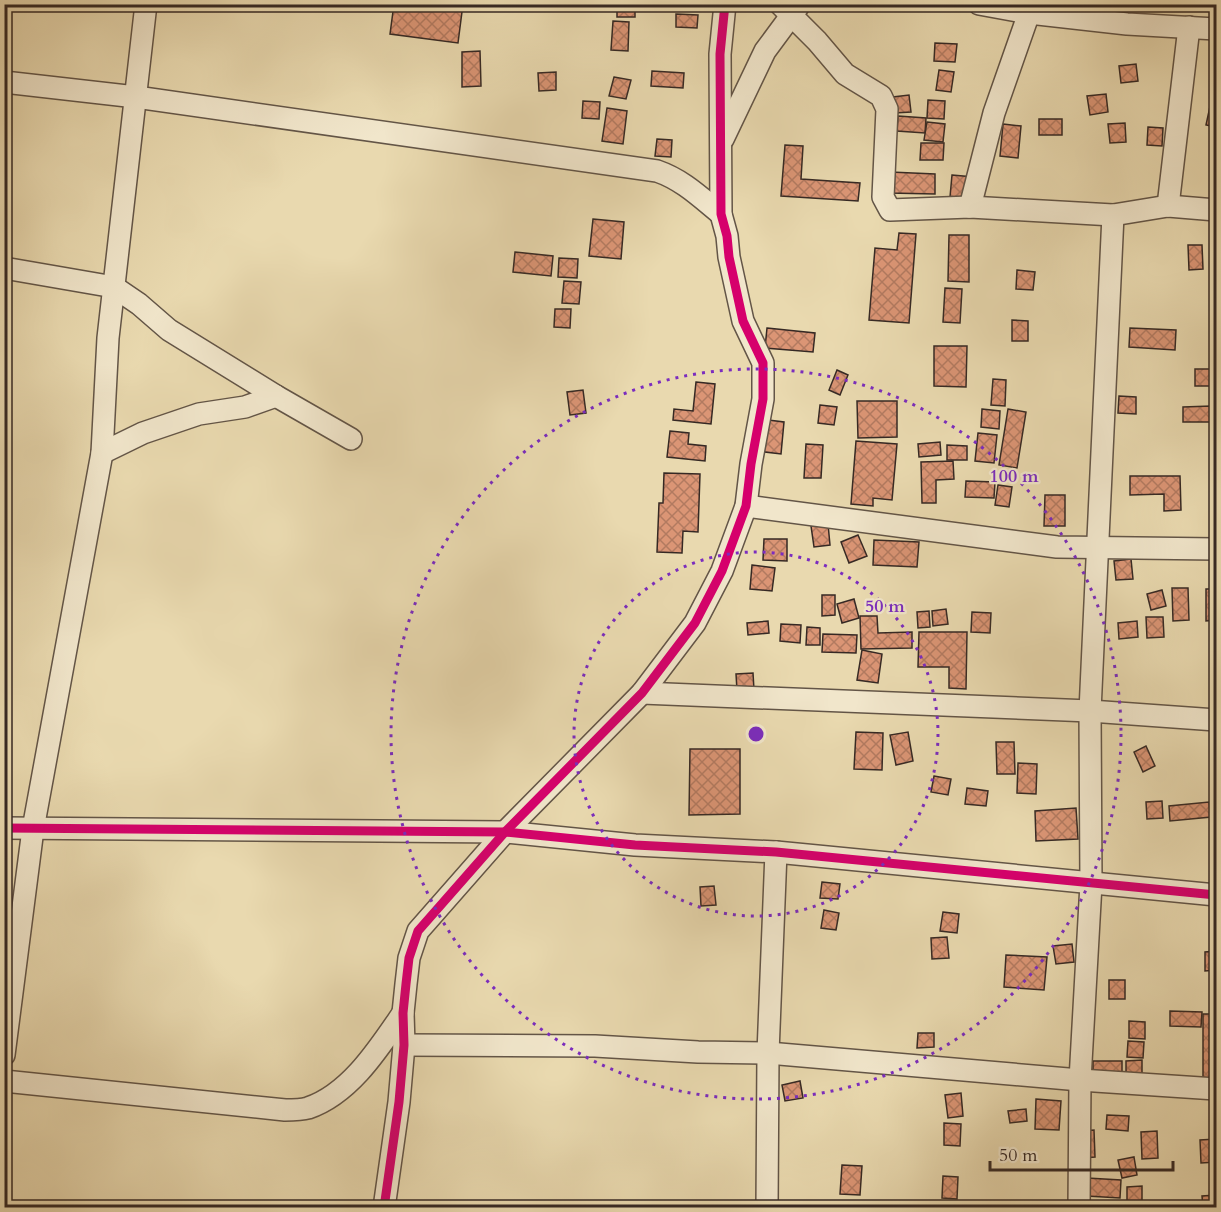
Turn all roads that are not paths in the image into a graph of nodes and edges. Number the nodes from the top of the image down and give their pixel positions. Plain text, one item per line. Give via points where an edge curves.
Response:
1 (146, 4) edge
2 (725, 4) edge
3 (979, 4) edge
4 (790, 8) edge
5 (1029, 14) junction
6 (1189, 27) junction
7 (1216, 29) edge
8 (4, 82) edge
9 (136, 98) junction
10 (720, 145) junction
11 (1168, 206) junction
12 (970, 207) junction
13 (1216, 210) edge
14 (721, 214) junction
15 (1113, 215) junction
16 (4, 268) edge
17 (114, 287) junction
18 (276, 396) junction
19 (351, 439) dead end
20 (102, 453) junction
21 (746, 506) junction
22 (1096, 549) junction
23 (1216, 549) edge
24 (642, 693) junction
25 (1090, 711) junction
26 (1216, 720) edge
27 (4, 828) edge
28 (33, 829) junction
29 (505, 832) junction
30 (776, 852) junction
31 (1091, 884) junction
32 (1216, 895) edge
33 (403, 1013) junction
34 (404, 1045) junction
35 (768, 1053) junction
36 (4, 1056) edge
37 (1080, 1080) junction
38 (4, 1081) edge
39 (1216, 1089) edge
40 (384, 1208) edge
41 (767, 1208) edge
42 (1079, 1208) edge

1 - 9 street
2 - 10 street via 720,54
3 - 5 street
4 - 10 street
4 - 12 street via 845,74 881,96 887,109 883,197 890,210
5 - 6 street
5 - 12 street via 994,112
6 - 7 street
6 - 11 street
8 - 9 street
9 - 14 street via 657,171 700,195
9 - 17 street
10 - 14 street
11 - 13 street
11 - 15 street
12 - 15 street
14 - 21 street via 743,321 763,363 763,399
15 - 22 street
16 - 17 street
17 - 18 street via 169,330
17 - 20 street
18 - 19 street
18 - 20 street via 245,407 199,414 143,433
20 - 28 street
21 - 22 street via 1012,542
21 - 24 street via 722,571 695,623
22 - 23 street
22 - 25 street
24 - 25 street
24 - 29 street
25 - 26 street
25 - 31 street
27 - 28 street
28 - 29 street
28 - 36 street
29 - 30 street via 635,845
29 - 33 street via 418,931 409,958
30 - 31 street
30 - 35 street
31 - 32 street
31 - 37 street
33 - 34 street
33 - 38 street via 372,1059 331,1097 307,1109 285,1110
34 - 35 street via 595,1046
34 - 40 street
35 - 37 street
35 - 41 street
37 - 39 street
37 - 42 street

